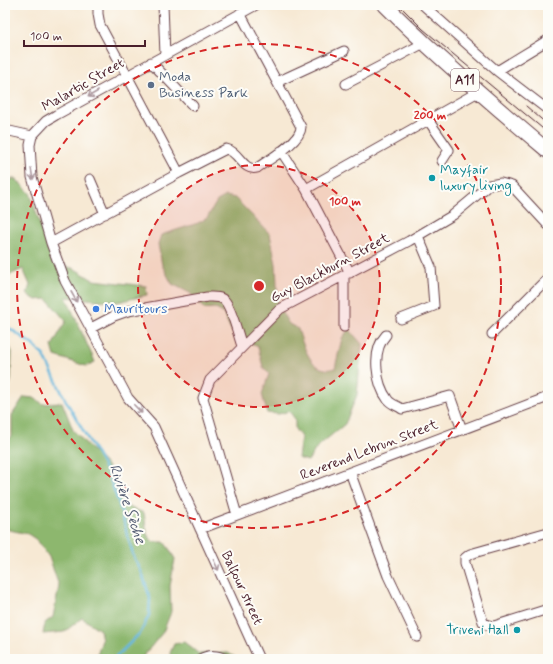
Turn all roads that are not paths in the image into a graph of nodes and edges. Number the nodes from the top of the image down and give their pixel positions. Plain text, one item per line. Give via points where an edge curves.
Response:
1 (98, 5) edge
2 (163, 5) edge
3 (256, 5) edge
4 (385, 5) edge
5 (423, 5) edge
6 (240, 13) junction
7 (548, 40) edge
8 (424, 43) junction
9 (344, 51) dead end
10 (165, 55) junction
11 (151, 62) junction
12 (497, 72) junction
13 (127, 75) junction
14 (277, 82) junction
15 (346, 84) dead end
16 (478, 92) junction
17 (193, 106) dead end
18 (548, 110) edge
19 (428, 120) junction
20 (5, 130) edge
21 (32, 136) junction
22 (281, 151) junction
23 (548, 151) edge
24 (442, 161) dead end
25 (179, 173) junction
26 (90, 179) dead end
27 (306, 189) junction
28 (105, 214) junction
29 (548, 225) edge
30 (418, 236) junction
31 (51, 243) junction
32 (347, 274) junction
33 (548, 278) edge
34 (401, 319) dead end
35 (344, 327) dead end
36 (91, 328) junction
37 (492, 334) dead end
38 (386, 335) dead end
39 (242, 346) junction
40 (548, 397) edge
41 (462, 430) junction
42 (350, 472) junction
43 (238, 515) junction
44 (200, 529) junction
45 (548, 532) edge
46 (548, 609) edge
47 (417, 637) dead end
48 (200, 659) edge
49 (228, 659) edge
50 (259, 659) edge

1 - 13 street via 100,25
2 - 10 street
3 - 6 street, Malartic Street
4 - 8 main road, A11
5 - 12 street
6 - 10 street, Malartic Street
6 - 14 street
7 - 12 street
8 - 15 street
8 - 16 main road, A11
9 - 14 street
10 - 11 street, Malartic Street
11 - 13 street, Malartic Street
11 - 17 street
12 - 18 street
13 -> 21 street, Malartic Street via 46,121
13 - 25 street
14 - 22 street via 301,127 298,137
16 - 19 street
16 - 23 main road, A11
19 - 24 street via 449,150
19 - 27 street
20 - 21 street
21 -> 31 street, Balfour street via 32,176
22 - 25 street via 253,169 248,168 233,151 226,149
22 - 27 street
25 - 28 street
26 - 28 street
27 - 32 street
28 - 31 street
29 - 30 street, Guy Blackburn Street via 512,186 501,183 489,185 453,215
30 - 32 street, Guy Blackburn Street
30 - 34 street via 431,267 434,306
31 -> 36 street, Balfour street via 65,281
32 - 35 street
32 - 39 street, Guy Blackburn Street via 280,309
33 - 37 street
36 - 39 street via 128,311 207,296 218,297 225,300 230,309
36 -> 44 street, Balfour street via 128,398 154,428
38 - 41 street via 379,343 376,359 380,383 389,401 402,409 450,396
39 - 43 street, Guy Blackburn Street via 210,380 203,398
40 - 41 street, Reverend Lebrun Street
41 - 42 street, Reverend Lebrun Street
42 - 43 street, Reverend Lebrun Street
42 - 47 street via 388,576
43 - 44 street, Reverend Lebrun Street
44 -> 50 street, Balfour street
45 - 46 street via 470,554 465,558 483,622 487,625 494,626
48 - 49 street via 210,655

